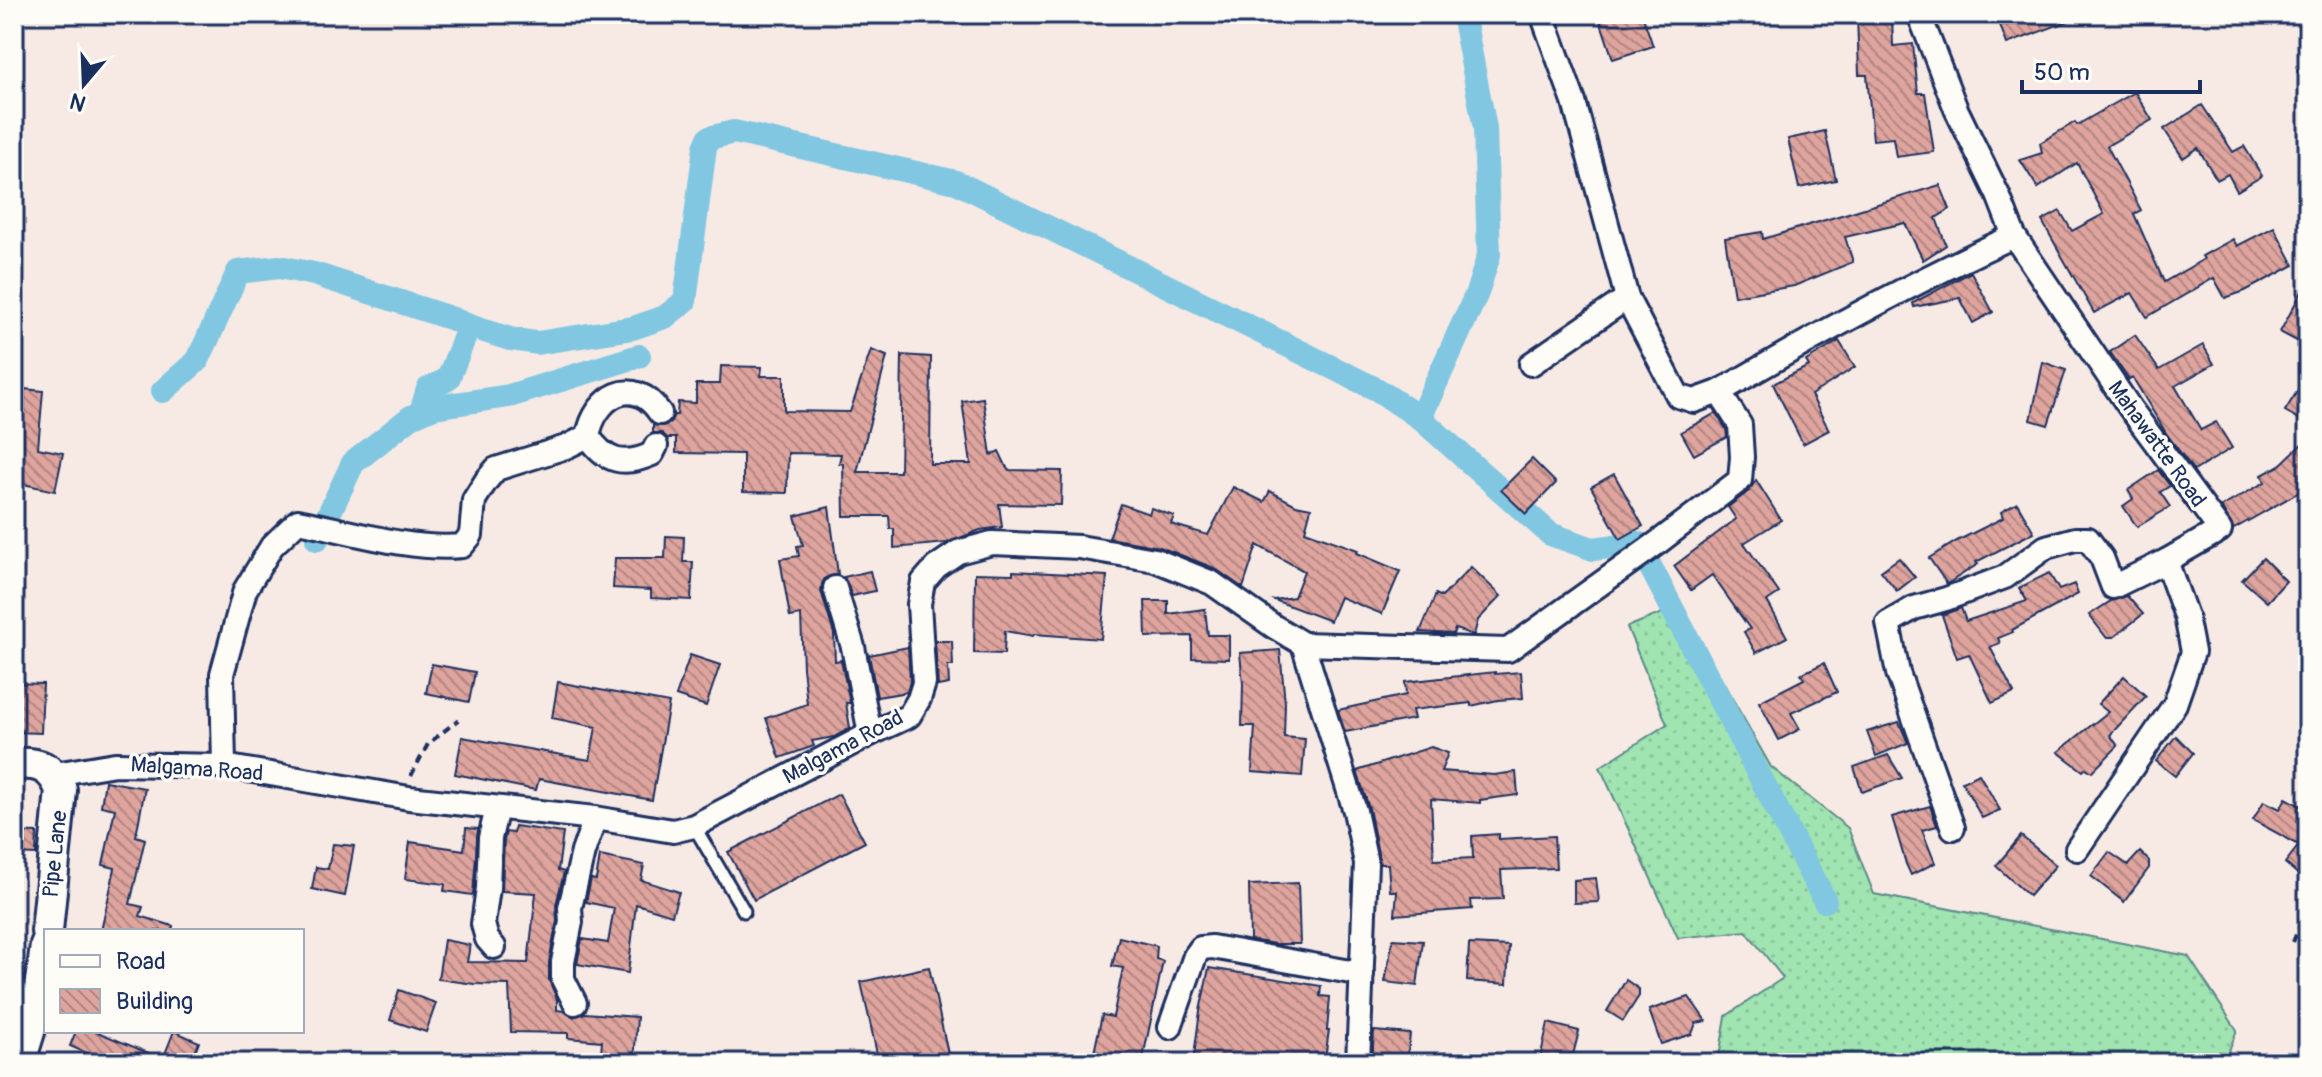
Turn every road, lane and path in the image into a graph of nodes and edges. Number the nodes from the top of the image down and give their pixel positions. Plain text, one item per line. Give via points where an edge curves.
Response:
1 (1542, 14) edge
2 (1919, 14) edge
3 (2014, 236) junction
4 (1627, 298) junction
5 (1531, 364) dead end
6 (1719, 392) junction
7 (660, 413) dead end
8 (588, 436) junction
9 (656, 446) dead end
10 (2166, 561) junction
11 (835, 588) dead end
12 (1303, 644) junction
13 (458, 720) dead end
14 (870, 734) junction
15 (14, 764) edge
16 (224, 766) junction
17 (55, 774) junction
18 (409, 798) junction
19 (497, 808) junction
20 (595, 818) junction
21 (694, 826) junction
22 (1953, 828) dead end
23 (2077, 849) dead end
24 (2308, 906) edge
25 (744, 911) dead end
26 (47, 929) edge
27 (2293, 942) dead end
28 (494, 947) dead end
29 (44, 966) edge
30 (1362, 974) junction
31 (575, 1003) dead end
32 (1170, 1027) dead end
33 (19, 1063) edge
34 (1358, 1063) edge

1 - 4 street via 1574,102
2 - 3 street, Mahawatte Road
3 - 6 street
3 - 10 street, Mahawatte Road via 2220,530
4 - 5 street
4 - 6 street via 1678,396 1694,401
6 - 12 street via 1740,425 1740,480 1508,650
7 - 8 street via 634,393 613,395 601,403
8 - 9 street via 609,458 626,462 652,454
8 - 16 street via 496,469 474,500 471,535 462,546 417,545 298,521 272,546 245,590 222,674
10 - 22 street via 2113,587 2088,539 2075,539 2046,547 2005,577 1914,608 1888,623 1898,673
10 - 23 street via 2193,652 2175,704
11 - 14 street
12 - 14 street, Malgama Road via 1212,583 1155,560 1079,547 992,543 958,552 923,582 919,604 924,683 919,699 909,716
12 - 30 street via 1366,863
13 - 18 path via 428,744 410,777
14 - 21 street, Malgama Road
15 - 17 street via 38,765
16 - 17 street, Malgama Road via 115,764
16 - 18 street, Malgama Road
17 - 26 street, Pipe Lane via 61,790
18 - 19 street, Malgama Road
19 - 20 street, Malgama Road
19 - 28 street via 483,924
20 - 21 street, Malgama Road via 673,831
20 - 31 street via 570,908 563,962 563,979
21 - 25 lane
24 - 27 path
29 - 33 street
30 - 32 street via 1201,948
30 - 34 street

